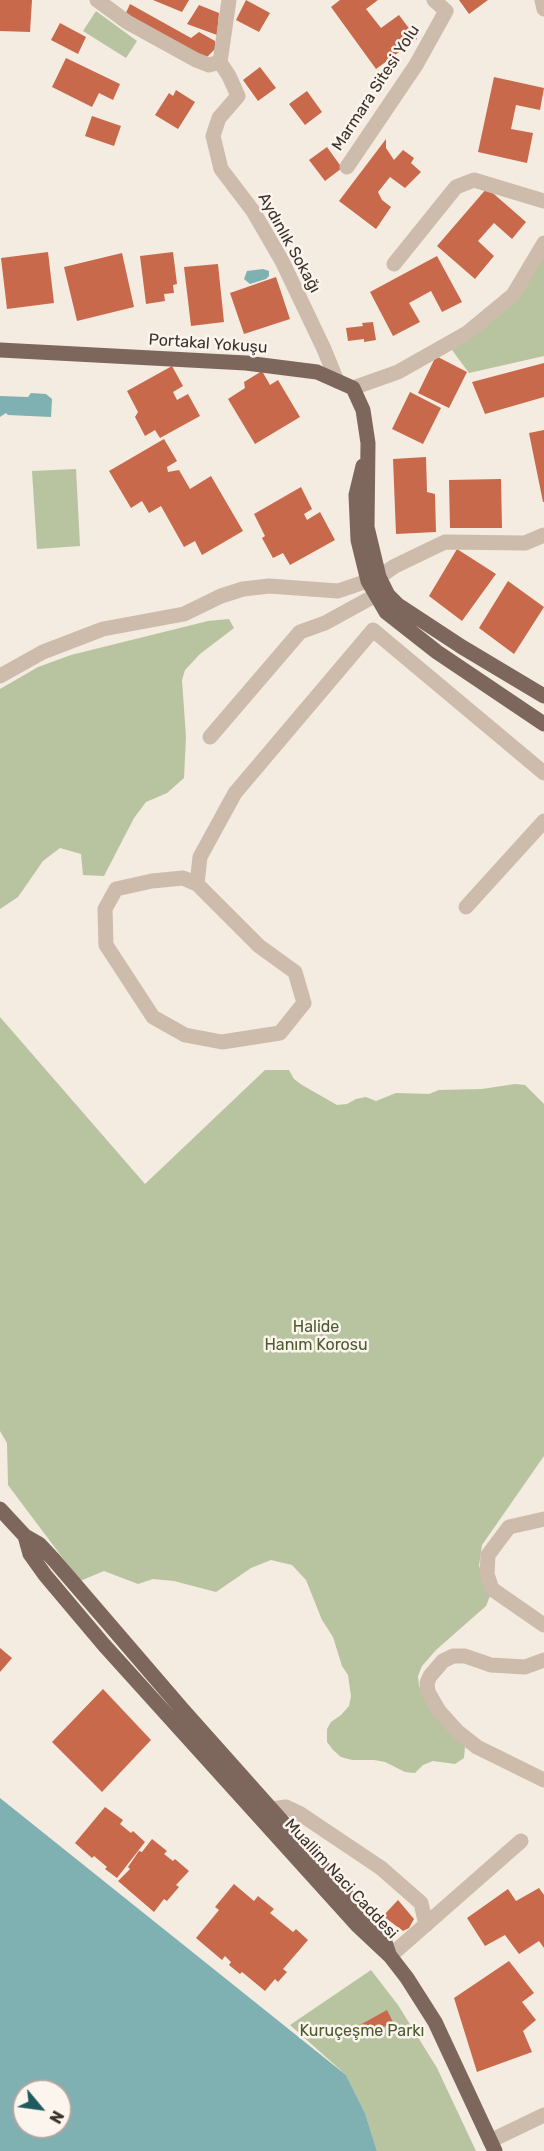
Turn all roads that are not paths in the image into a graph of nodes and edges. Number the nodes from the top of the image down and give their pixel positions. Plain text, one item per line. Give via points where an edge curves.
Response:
1 (97, 0) edge
2 (229, 0) edge
3 (434, 0) edge
4 (542, 0) edge
5 (544, 9) edge
6 (220, 62) junction
7 (347, 167) dead end
8 (544, 201) edge
9 (544, 243) edge
10 (393, 264) dead end
11 (0, 350) edge
12 (337, 381) junction
13 (353, 388) junction
14 (544, 536) edge
15 (374, 579) junction
16 (376, 596) junction
17 (0, 676) edge
18 (544, 696) edge
19 (544, 724) edge
20 (210, 737) dead end
21 (544, 773) edge
22 (544, 821) edge
23 (196, 884) junction
24 (466, 907) dead end
25 (0, 1509) edge
26 (544, 1519) edge
27 (544, 1625) edge
28 (544, 1660) edge
29 (544, 1780) edge
30 (266, 1813) junction
31 (520, 1841) dead end
32 (426, 1925) junction
33 (390, 1956) junction
34 (544, 2115) edge
35 (492, 2146) edge

1 - 6 street via 196,60 209,65
2 - 6 street
3 - 7 street, Marmara Sitesi Yolu via 446,11 416,65
4 - 5 street
6 - 12 street, Aydınlık Sokağı via 238,96 219,118 213,136 221,169 253,211 282,261
8 - 10 street via 474,180 456,187
9 - 13 street via 513,295 466,333 398,372
11 - 12 main road, Portakal Yokuşu via 246,363 316,372
12 - 13 main road, Portakal Yokuşu
13 - 15 main road via 363,410 368,443 356,495 358,540
14 - 15 street via 525,543 445,542
15 - 16 main road
15 - 17 street via 338,591 269,586 243,589 184,614 103,629 43,652
15 - 18 main road via 398,605
16 - 19 main road via 386,612 437,652
16 - 20 street via 300,633
21 - 23 street via 373,630 235,793 200,857
22 - 24 street
23 - 23 street via 183,878 116,889 105,909 106,945 153,1017 185,1035 222,1042 280,1033 304,1003 295,972 259,946
25 - 30 main road, Muallim Naci Caddesi via 25,1536 30,1554 45,1575 104,1645
26 - 27 street via 509,1527 488,1555 487,1574 492,1589
28 - 29 street via 525,1667 491,1665 453,1656 443,1661 427,1683 439,1711 477,1748
30 - 32 street via 286,1807 299,1813 381,1868 421,1903
30 - 33 main road, Muallim Naci Caddesi via 371,1923 384,1938
31 - 32 street
32 - 33 street
33 - 35 main road, Muallim Naci Caddesi via 435,2022
34 - 35 street

